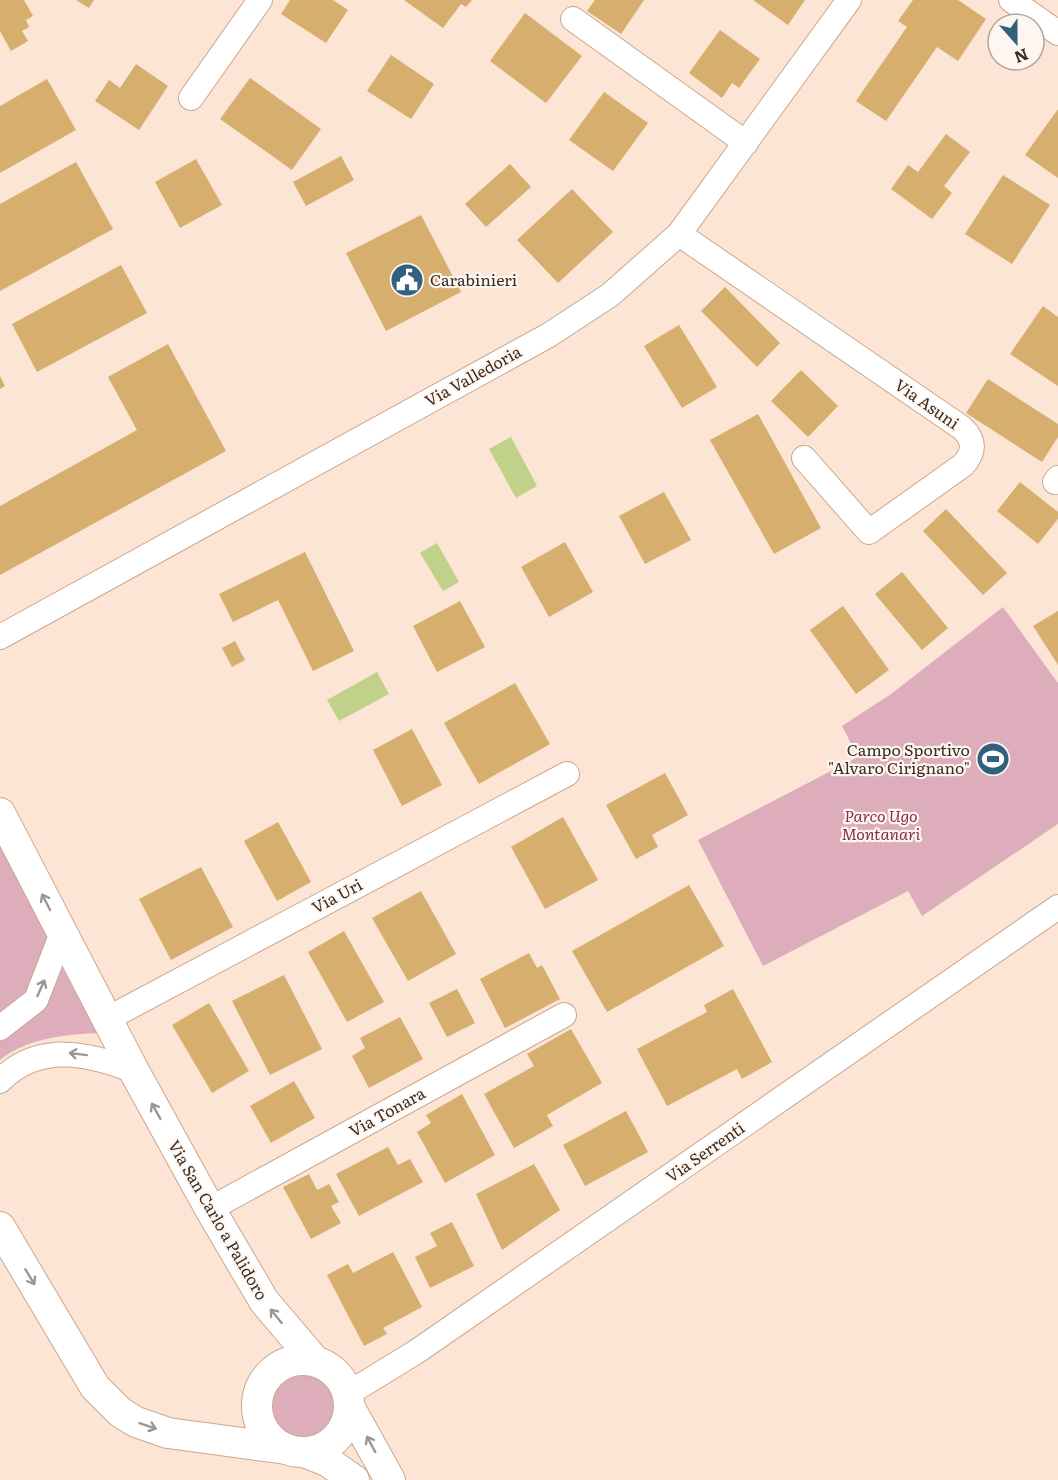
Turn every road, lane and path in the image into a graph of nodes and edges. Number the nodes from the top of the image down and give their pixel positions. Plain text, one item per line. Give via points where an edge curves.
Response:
1 (260, 0) edge
2 (849, 0) edge
3 (1011, 0) edge
4 (573, 19) dead end
5 (1058, 33) edge
6 (191, 98) dead end
7 (746, 142) junction
8 (679, 234) junction
9 (804, 458) dead end
10 (0, 637) edge
11 (567, 774) dead end
12 (0, 813) edge
13 (1058, 907) edge
14 (63, 933) junction
15 (564, 1015) dead end
16 (107, 1018) junction
17 (0, 1028) edge
18 (134, 1071) junction
19 (0, 1081) edge
20 (210, 1209) junction
21 (0, 1227) edge
22 (314, 1360) junction
23 (350, 1401) junction
24 (295, 1451) junction
25 (354, 1480) edge
26 (390, 1480) edge

1 - 6 street
2 - 7 street, Via Valledoria
3 - 5 street
4 - 7 street
7 - 8 street, Via Valledoria
8 - 9 street, Via Asuni via 962,428 973,448 963,465 870,532
8 - 10 street, Via Valledoria via 610,295 549,335
11 - 16 street, Via Uri
14 -> 12 street, Via San Carlo a Palidoro
13 - 23 street, Via Serrenti
14 - 16 street, Via San Carlo a Palidoro
17 -> 14 street via 36,1000
15 - 20 street, Via Tonara
16 - 18 street, Via San Carlo a Palidoro
18 -> 19 street via 96,1057 59,1053 32,1060
20 -> 18 street, Via San Carlo a Palidoro
22 -> 20 street, Via San Carlo a Palidoro via 264,1301
21 -> 24 street via 95,1387 120,1412 168,1433
22 - 23 street via 342,1378
22 - 24 street via 284,1363 271,1372 257,1399 263,1429 273,1441
23 - 24 street via 346,1425 336,1440 321,1449
26 -> 23 street
24 - 25 street via 327,1461

